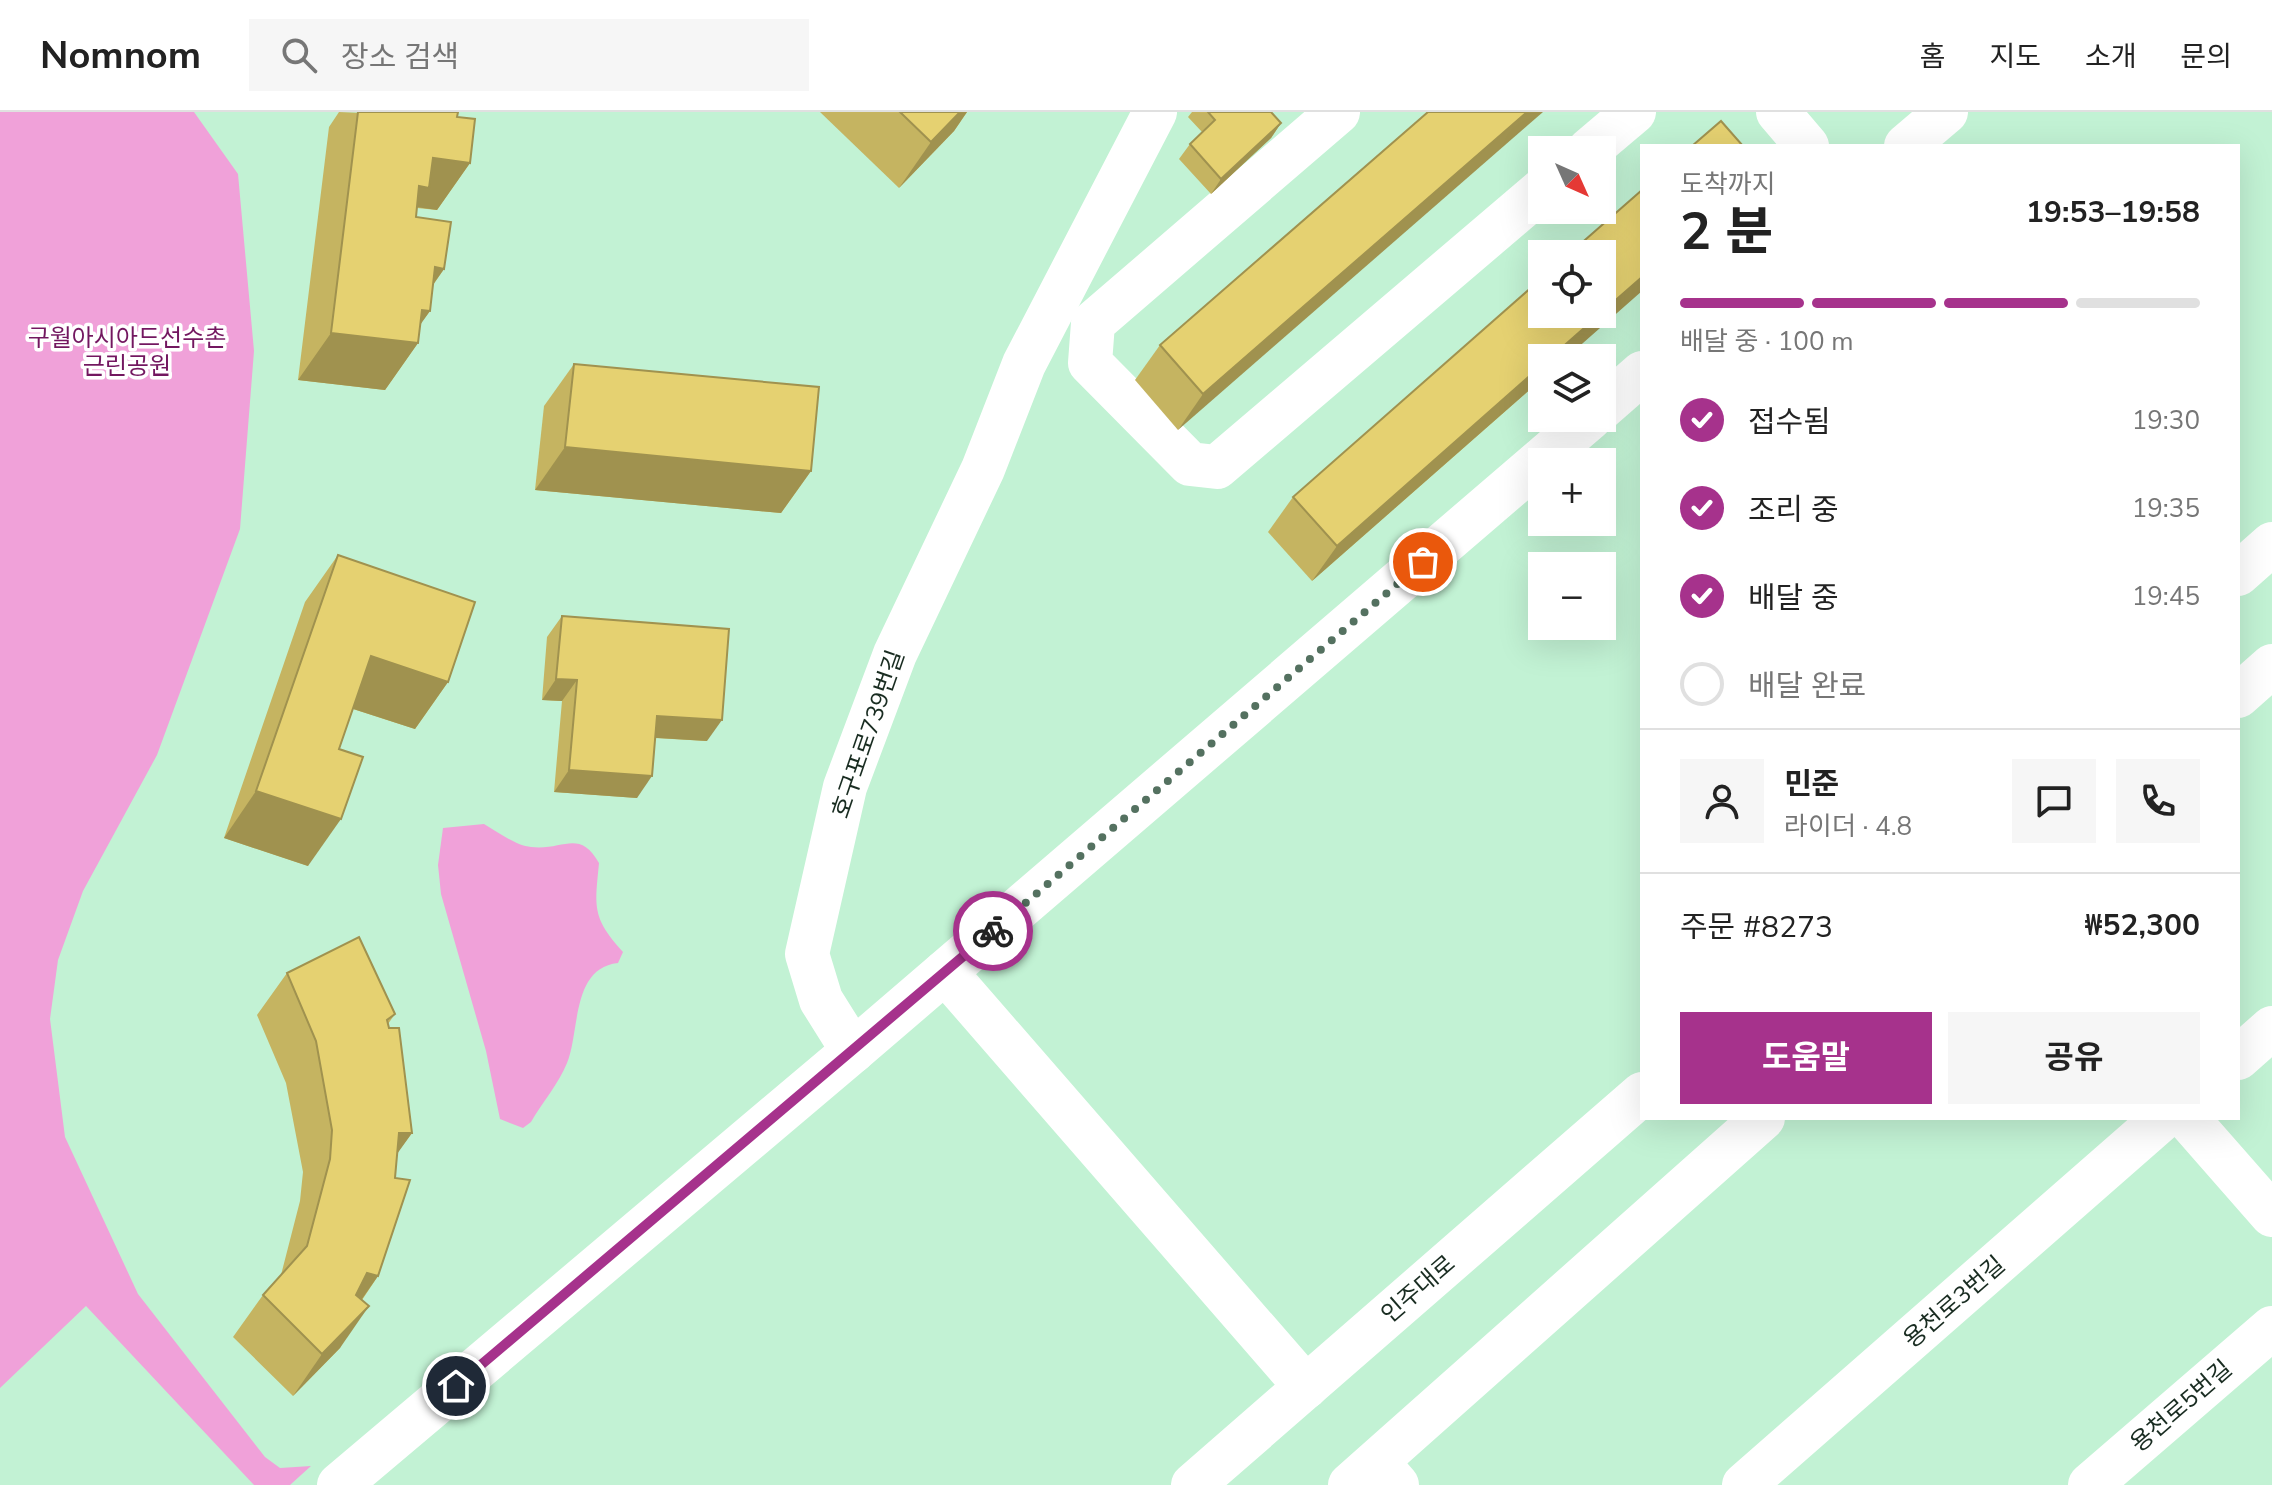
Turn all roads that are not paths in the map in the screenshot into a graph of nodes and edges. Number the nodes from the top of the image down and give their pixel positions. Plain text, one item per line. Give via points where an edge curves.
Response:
1 (1155, 112) edge
2 (1338, 112) edge
3 (1634, 112) edge
4 (1778, 112) edge
5 (1946, 112) edge
6 (1606, 136) edge
7 (1805, 144) edge
8 (1908, 144) edge
9 (1528, 202) edge
10 (1640, 375) edge
11 (1616, 396) edge
12 (1574, 432) edge
13 (2272, 544) edge
14 (2240, 572) edge
15 (2272, 666) edge
16 (2240, 694) edge
17 (945, 972) junction
18 (2272, 1028) edge
19 (853, 1051) junction
20 (2240, 1056) edge
21 (1640, 1096) edge
22 (1761, 1120) edge
23 (2161, 1120) edge
24 (2189, 1120) edge
25 (2272, 1215) edge
26 (2272, 1328) edge
27 (1306, 1387) junction
28 (1375, 1477) edge
29 (339, 1485) edge
30 (1193, 1485) edge
31 (1744, 1485) edge
32 (2090, 1485) edge

1 - 19 street, 호구포로739번길 via 1024,364 983,469 895,654 845,787 807,954 821,1000
2 - 9 street via 1093,323 1090,363 1190,464 1217,467
3 - 6 street
4 - 7 street
5 - 8 street
10 - 11 street
12 - 17 street
13 - 14 street
15 - 16 street
17 - 19 street
17 - 27 street
18 - 20 street
19 - 29 street
21 - 27 street, 인주대로
22 - 28 street
23 - 31 street, 용천로3번길
24 - 25 street
26 - 32 street, 용천로5번길
27 - 30 street, 인주대로

